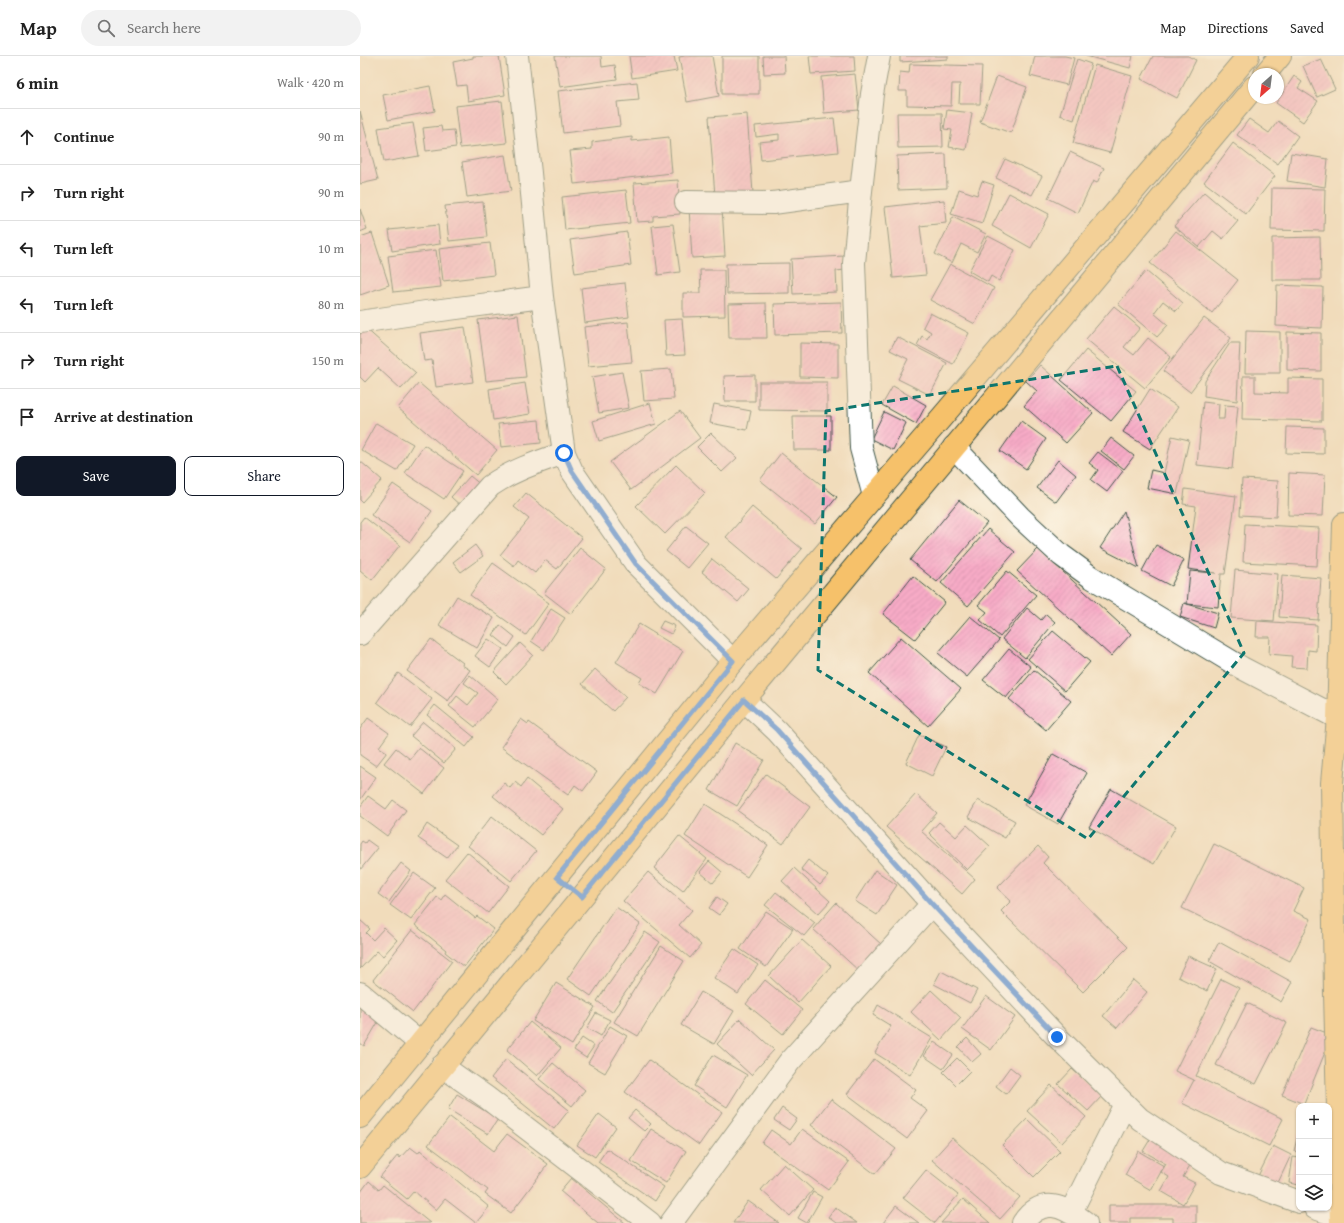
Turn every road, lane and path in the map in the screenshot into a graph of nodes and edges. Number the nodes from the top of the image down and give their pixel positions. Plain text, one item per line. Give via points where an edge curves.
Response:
1 (517, 56) edge
2 (879, 56) edge
3 (1248, 56) edge
4 (1280, 56) edge
5 (1270, 68) edge
6 (1248, 94) edge
7 (860, 191) junction
8 (686, 202) dead end
9 (1099, 232) junction
10 (1119, 249) junction
11 (542, 298) junction
12 (360, 322) edge
13 (954, 447) junction
14 (564, 453) junction
15 (874, 496) junction
16 (1344, 524) edge
17 (360, 634) edge
18 (733, 661) junction
19 (744, 700) junction
20 (1338, 718) junction
21 (557, 877) junction
22 (582, 897) junction
23 (932, 904) junction
24 (360, 993) edge
25 (421, 1044) junction
26 (442, 1066) junction
27 (1125, 1104) junction
28 (360, 1117) edge
29 (360, 1167) edge
30 (1296, 1201) edge
31 (1322, 1211) edge
32 (1079, 1217) edge
33 (1341, 1220) edge
34 (650, 1223) edge
35 (671, 1223) edge
36 (1023, 1223) edge

1 - 11 street
2 - 7 street
3 - 9 main road
4 - 5 main road
6 - 10 main road
7 - 8 street via 773,203
7 - 15 street via 854,263 861,448
9 - 10 main road
9 - 15 main road
10 - 13 main road
11 - 12 street
11 - 14 street
13 - 19 main road
13 - 20 street via 1025,521 1061,555 1091,577 1242,668
14 - 17 street via 531,464 490,486
14 - 18 street via 572,471 636,564
15 - 18 main road
16 - 20 main road
18 - 21 main road
19 - 22 main road
19 - 23 street via 777,730
20 - 33 main road via 1332,783
21 - 22 main road
21 - 25 main road
22 - 26 main road
23 - 27 street via 1057,1037
23 - 35 street via 790,1061
24 - 25 street
25 - 28 main road
26 - 29 main road
26 - 34 street
27 - 30 street via 1140,1119 1221,1173
27 - 32 street
31 - 33 street
32 - 36 street via 1057,1207 1044,1206 1034,1210

